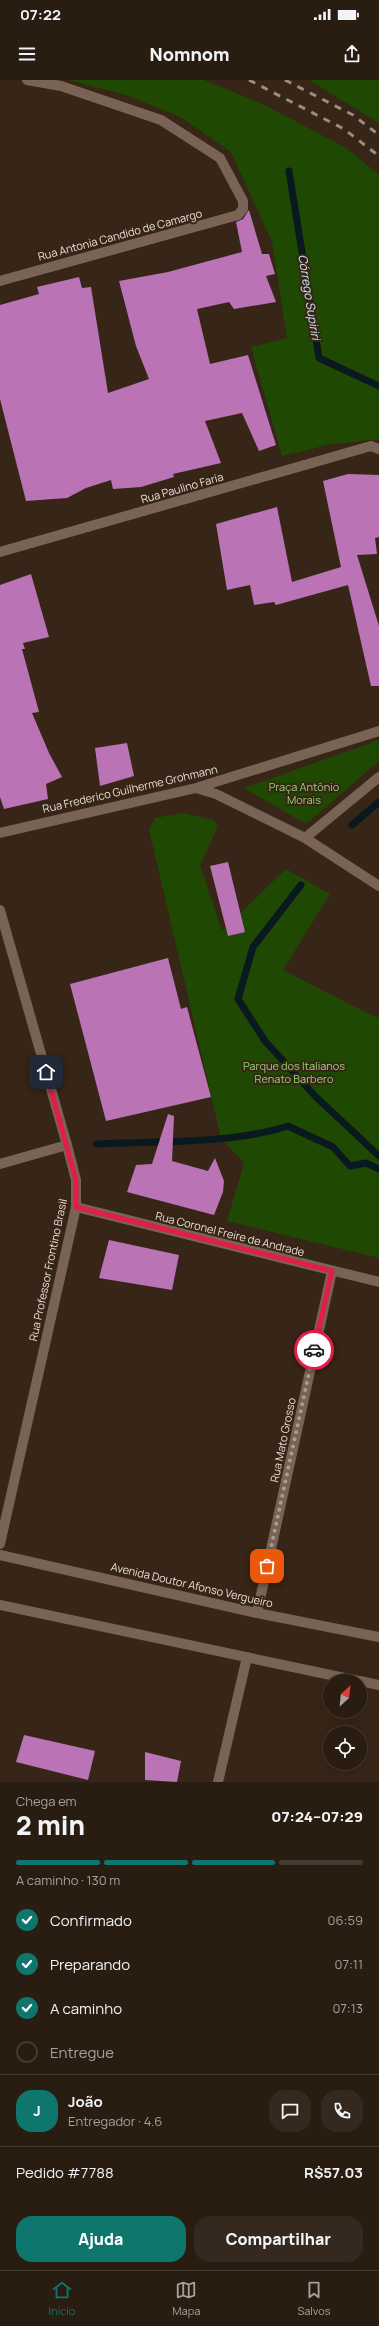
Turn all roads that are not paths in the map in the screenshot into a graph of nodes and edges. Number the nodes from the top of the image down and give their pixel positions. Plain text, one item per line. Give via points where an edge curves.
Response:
1 (27, 80) edge
2 (0, 281) edge
3 (375, 448) edge
4 (0, 552) edge
5 (379, 731) edge
6 (379, 777) edge
7 (196, 788) junction
8 (0, 833) edge
9 (305, 838) junction
10 (379, 886) edge
11 (0, 910) edge
12 (67, 1145) junction
13 (0, 1164) edge
14 (76, 1207) junction
15 (332, 1271) junction
16 (379, 1282) edge
17 (0, 1544) edge
18 (0, 1555) edge
19 (0, 1605) edge
20 (257, 1613) junction
21 (379, 1637) edge
22 (248, 1657) junction
23 (327, 1674) edge
24 (367, 1682) edge
25 (379, 1685) edge
26 (218, 1782) edge

1 - 2 street, Rua Antonia Candido de Camargo via 61,86 161,120 220,158 243,201 243,209 238,215
3 - 4 street, Rua Paulino Faria
5 - 7 street, Rua Frederico Guilherme Grohmann
6 - 9 street
7 - 8 street, Rua Frederico Guilherme Grohmann
7 - 9 street via 216,794
9 - 10 street
11 - 12 street, Rua Professor Frontino Brasil
12 - 13 street
12 - 14 street, Rua Professor Frontino Brasil via 76,1180
14 - 15 street, Rua Coronel Freire de Andrade
14 - 17 street, Rua Professor Frontino Brasil
15 - 16 street, Rua Coronel Freire de Andrade
15 - 20 street, Rua Mato Grosso
18 - 20 street, Avenida Doutor Afonso Vergueiro
19 - 22 street
20 - 21 street, Avenida Doutor Afonso Vergueiro
22 - 23 street
22 - 26 street
24 - 25 street

